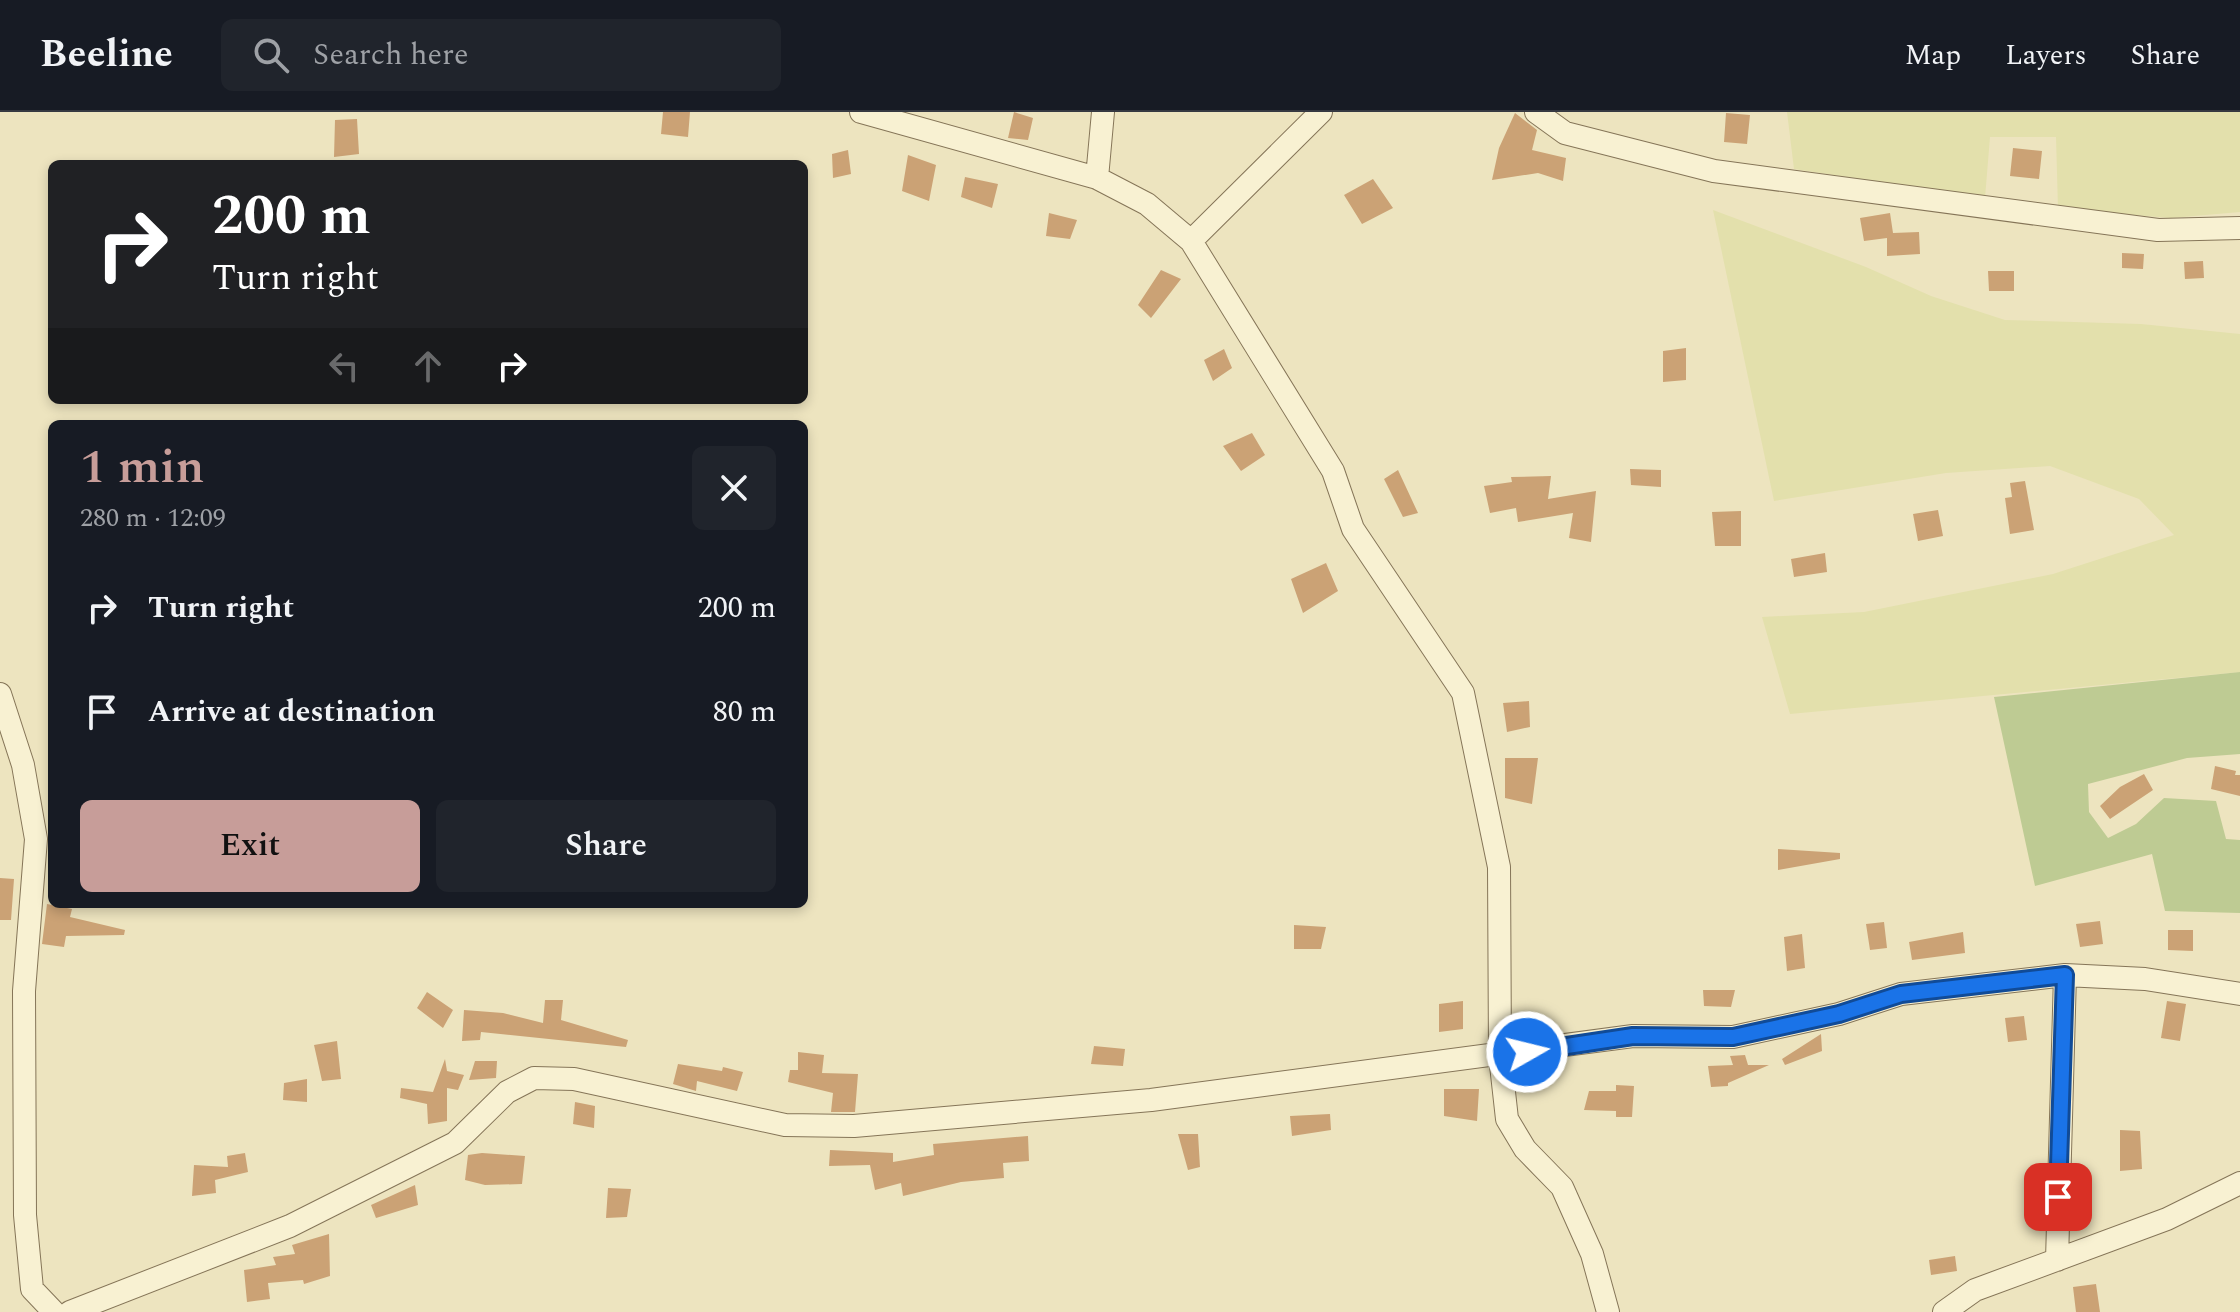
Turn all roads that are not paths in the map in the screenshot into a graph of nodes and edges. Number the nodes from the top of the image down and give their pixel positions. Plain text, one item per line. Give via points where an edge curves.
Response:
1 (861, 112) edge
2 (1103, 112) edge
3 (1321, 112) edge
4 (1536, 112) edge
5 (1097, 178) junction
6 (2240, 228) edge
7 (1191, 241) junction
8 (0, 694) edge
9 (2065, 975) junction
10 (2240, 994) edge
11 (1500, 1056) junction
12 (2240, 1183) edge
13 (2057, 1260) junction
14 (54, 1312) edge
15 (70, 1312) edge
16 (1608, 1312) edge
17 (1944, 1312) edge

1 - 5 street
2 - 5 street
3 - 7 street
4 - 6 street via 1565,133 1714,171 2158,230
5 - 7 street via 1147,204
7 - 11 street via 1333,471 1353,529 1463,693 1499,867
8 - 14 street via 23,765 36,839 24,991 25,1215 32,1289
9 - 10 street via 2145,979
9 - 11 street via 1901,994 1839,1014 1733,1037 1633,1036
9 - 13 street
11 - 15 street via 1151,1100 854,1126 785,1125 574,1079 534,1078 507,1092 455,1143 290,1226
11 - 16 street via 1507,1119 1525,1149 1562,1187 1592,1254
12 - 13 street via 2167,1219
13 - 17 street via 1975,1290

